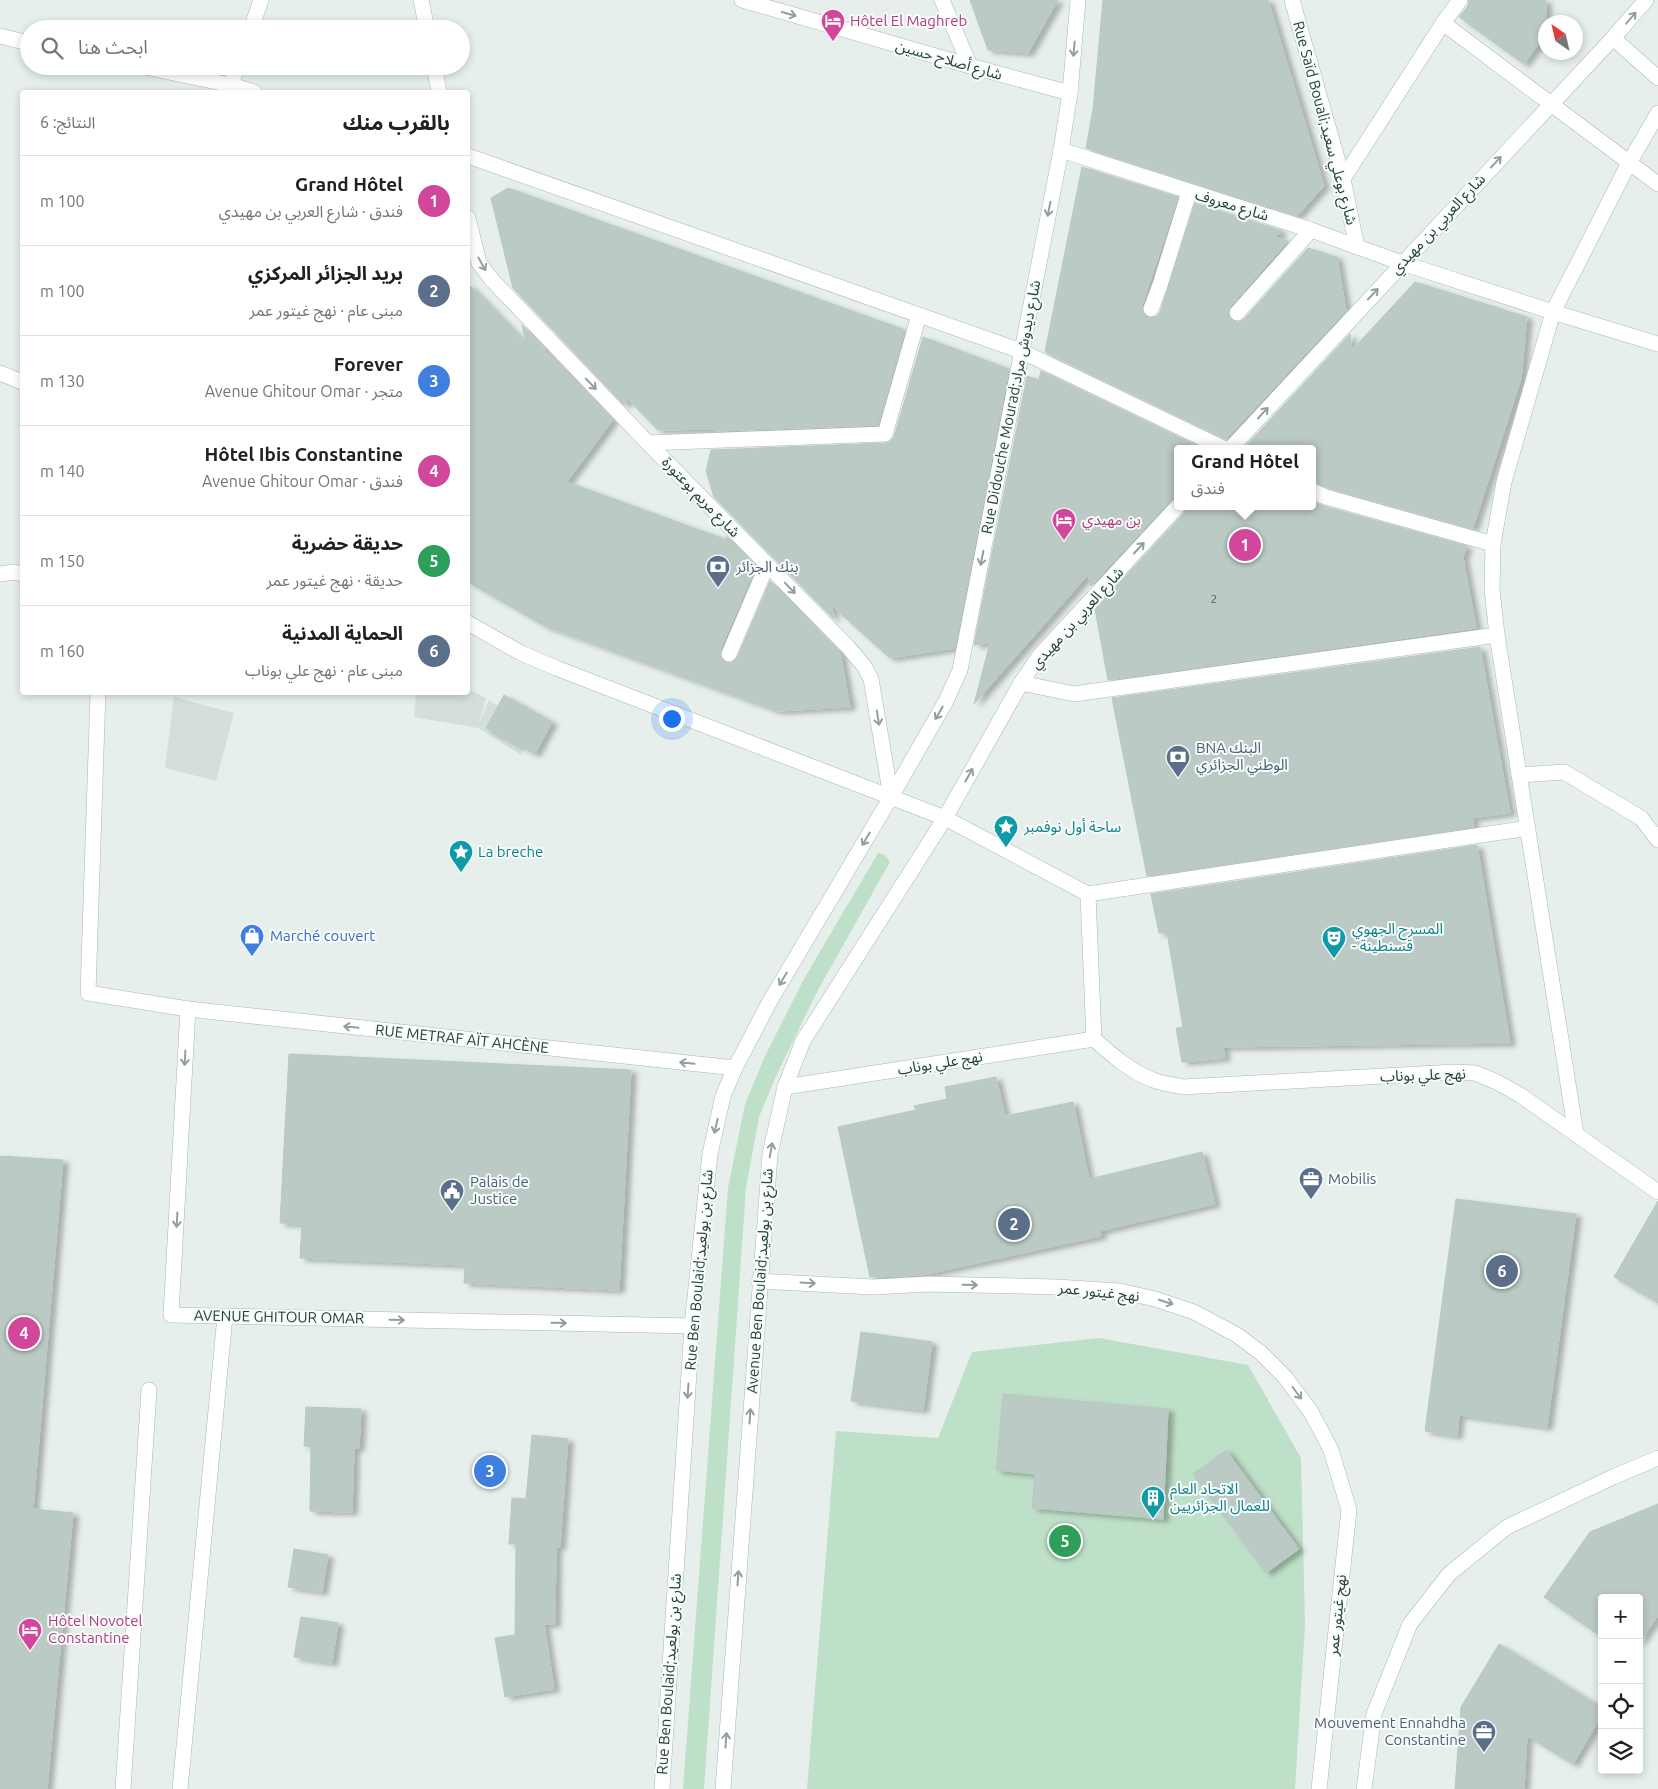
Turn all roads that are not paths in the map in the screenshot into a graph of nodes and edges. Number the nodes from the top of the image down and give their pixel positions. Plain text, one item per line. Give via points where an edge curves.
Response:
1 (261, 0) edge
2 (421, 0) edge
3 (742, 0) edge
4 (942, 0) edge
5 (1078, 0) edge
6 (1292, 0) edge
7 (1460, 0) edge
8 (1646, 0) edge
9 (254, 20) edge
10 (424, 20) edge
11 (1443, 23) junction
12 (0, 36) edge
13 (1614, 38) junction
14 (20, 40) edge
15 (970, 66) junction
16 (175, 75) edge
17 (235, 75) edge
18 (436, 75) edge
19 (1658, 78) edge
20 (230, 89) edge
21 (439, 90) edge
22 (1070, 94) junction
23 (1551, 104) junction
24 (1658, 113) edge
25 (1061, 150) junction
26 (470, 157) edge
27 (1629, 163) junction
28 (1343, 179) junction
29 (1658, 184) edge
30 (1189, 192) junction
31 (470, 226) edge
32 (1310, 230) junction
33 (1358, 247) junction
34 (1402, 263) junction
35 (1150, 309) dead end
36 (1553, 312) junction
37 (1237, 313) dead end
38 (919, 315) junction
39 (1658, 344) edge
40 (1022, 351) junction
41 (0, 373) edge
42 (20, 381) edge
43 (648, 443) junction
44 (1217, 445) edge
45 (1234, 445) edge
46 (1316, 493) edge
47 (1174, 510) edge
48 (1492, 544) junction
49 (767, 565) junction
50 (0, 574) edge
51 (20, 574) edge
52 (470, 624) edge
53 (1497, 635) junction
54 (729, 654) dead end
55 (1021, 683) junction
56 (98, 695) edge
57 (1519, 775) junction
58 (891, 797) junction
59 (945, 818) junction
60 (1528, 828) junction
61 (1658, 840) edge
62 (1088, 894) junction
63 (188, 1009) junction
64 (1094, 1039) junction
65 (735, 1068) junction
66 (785, 1087) junction
67 (1576, 1134) junction
68 (1658, 1192) edge
69 (760, 1281) junction
70 (225, 1316) junction
71 (692, 1326) junction
72 (149, 1390) dead end
73 (1658, 1458) edge
74 (123, 1789) edge
75 (180, 1789) edge
76 (662, 1789) edge
77 (723, 1789) edge
78 (1319, 1789) edge
79 (1364, 1789) edge

1 - 9 street
2 - 10 street
3 -> 15 street, شارع أصلاح حسين
4 - 15 street
5 -> 22 street, Rue Didouche Mourad;شارع ديدوش مراد
6 - 28 street, Rue Saïd Bouali;شارع بوعلي سعيد
7 - 11 street
13 -> 8 street, شارع العربي بن مهيدي
11 - 23 street
11 - 28 street
12 - 14 street
13 - 19 street
13 - 23 street, شارع العربي بن مهيدي
15 - 22 street, شارع أصلاح حسين
16 - 20 street
17 - 20 street
18 - 21 street
22 - 25 street, Rue Didouche Mourad;شارع ديدوش مراد
23 - 27 street
34 -> 23 street, شارع العربي بن مهيدي
24 - 27 street
25 - 30 street, شارع معروف
25 -> 40 street, Rue Didouche Mourad;شارع ديدوش مراد
26 - 38 street
27 - 29 street
27 - 36 street
28 - 33 street, Rue Saïd Bouali;شارع بوعلي سعيد
30 - 32 street, شارع معروف
30 - 35 street
31 -> 43 street, شارع مريم بوعتورة via 479,263 492,280
32 - 33 street, شارع معروف
32 - 37 street
33 - 34 street, شارع معروف
34 - 36 street, شارع معروف
45 -> 34 street, شارع العربي بن مهيدي
36 - 39 street, شارع معروف
36 - 48 street via 1504,482
38 - 40 street
38 - 43 street via 885,434
40 - 44 street
40 -> 58 street, Rue Didouche Mourad;شارع ديدوش مراد via 960,670
41 - 42 street
43 - 49 street, شارع مريم بوعتورة
46 - 48 street
55 -> 47 street, شارع العربي بن مهيدي via 1040,655
48 - 53 street via 1492,590
49 - 54 street
49 -> 58 street, شارع مريم بوعتورة via 848,647 872,679
50 - 51 street
52 - 58 street via 521,653 556,668
53 - 55 street via 1074,694
53 - 57 street
59 -> 55 street, شارع العربي بن مهيدي
56 - 63 street, RUE METRAF AÏT AHCÈNE via 88,993
57 - 60 street
57 - 61 street via 1564,772 1641,818
58 - 59 street
58 -> 65 street, Rue Ben Boulaid;شارع بن بولعيد via 770,1001
59 - 62 street
59 - 66 street, Avenue Ben Boulaid;شارع بن بولعيد via 803,1041
60 - 62 street
60 - 67 street
62 - 64 street
65 -> 63 street, RUE METRAF AÏT AHCÈNE
63 -> 70 street, AVENUE GHITOUR OMAR via 171,1315
64 - 66 street, نهج علي بوناب
64 - 67 street, نهج علي بوناب via 1133,1070 1155,1081 1183,1088 1475,1073 1520,1094
65 -> 71 street, Rue Ben Boulaid;شارع بن بولعيد via 723,1096 710,1154
69 -> 66 street, Avenue Ben Boulaid;شارع بن بولعيد via 770,1154
67 - 68 street, نهج علي بوناب
77 -> 69 street, Avenue Ben Boulaid;شارع بن بولعيد
69 -> 78 street, نهج غيتور عمر via 873,1287 929,1284 1120,1291 1194,1312 1261,1353 1285,1377 1311,1412 1331,1450 1348,1510
70 -> 71 street, AVENUE GHITOUR OMAR
70 - 75 street
71 -> 76 street, Rue Ben Boulaid;شارع بن بولعيد
72 - 74 street
73 - 79 street via 1507,1527 1449,1574 1410,1624 1374,1714

